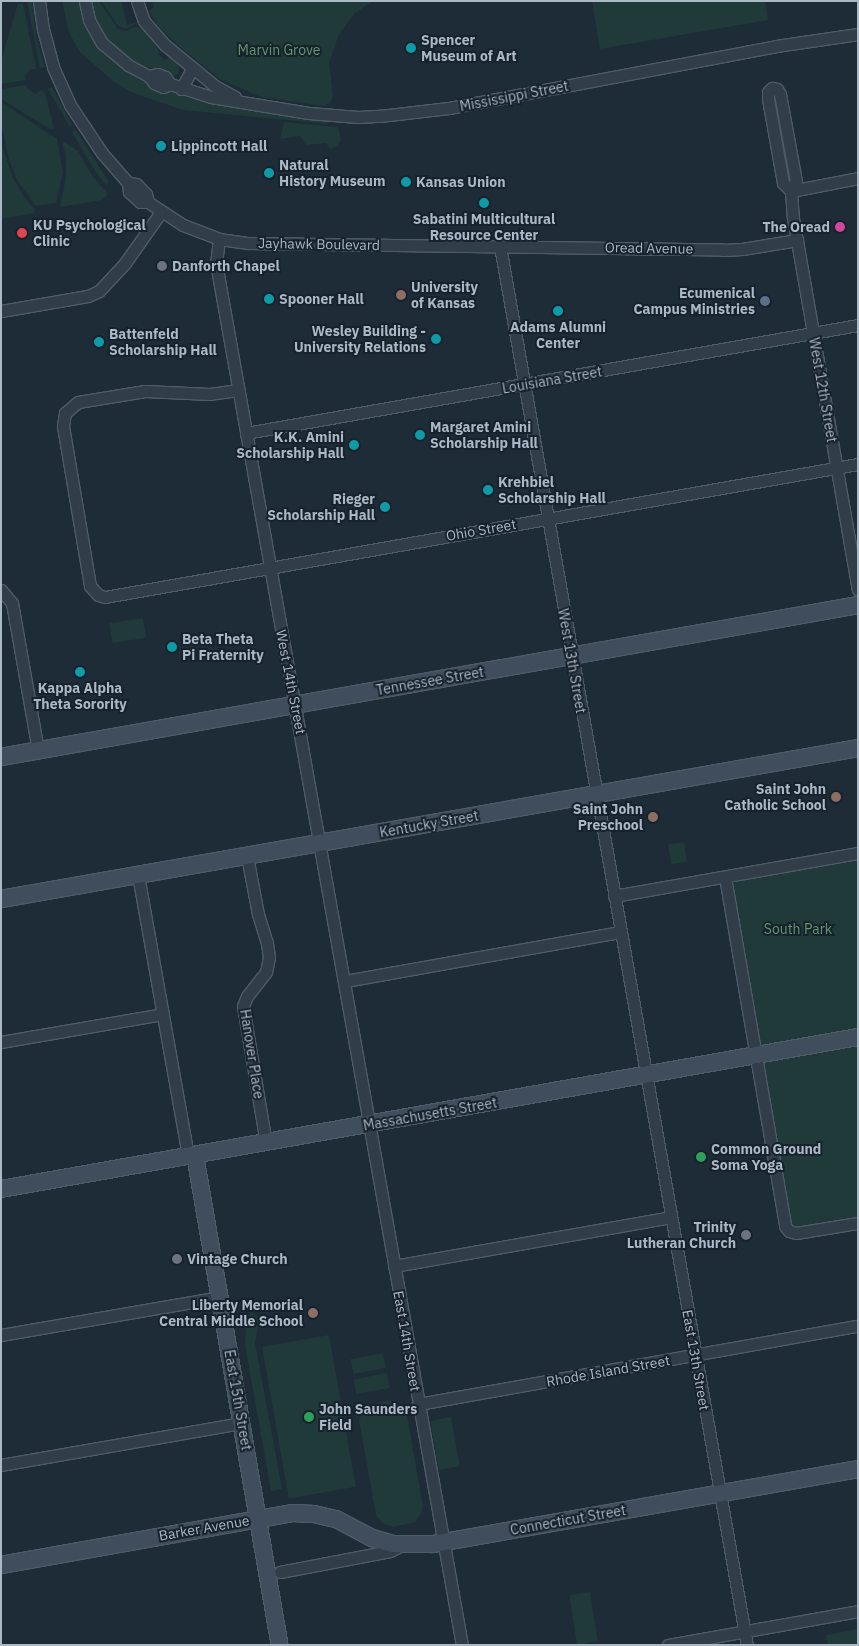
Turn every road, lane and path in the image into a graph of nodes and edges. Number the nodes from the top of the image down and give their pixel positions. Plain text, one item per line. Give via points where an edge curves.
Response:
1 (40, 1) edge
2 (85, 1) edge
3 (137, 1) edge
4 (858, 34) edge
5 (192, 69) junction
6 (176, 86) junction
7 (241, 100) junction
8 (858, 178) edge
9 (791, 191) junction
10 (161, 212) junction
11 (219, 239) junction
12 (797, 240) junction
13 (500, 246) junction
14 (1, 311) edge
15 (858, 325) edge
16 (813, 333) junction
17 (524, 384) junction
18 (238, 390) junction
19 (246, 434) junction
20 (858, 464) edge
21 (836, 468) junction
22 (547, 518) junction
23 (269, 567) junction
24 (858, 589) edge
25 (1, 590) edge
26 (858, 605) edge
27 (571, 656) junction
28 (295, 705) junction
29 (858, 748) edge
30 (38, 750) junction
31 (1, 757) edge
32 (596, 794) junction
33 (321, 842) junction
34 (858, 853) edge
35 (248, 856) junction
36 (138, 875) junction
37 (725, 876) junction
38 (614, 896) junction
39 (1, 899) edge
40 (621, 932) junction
41 (345, 981) junction
42 (163, 1014) junction
43 (858, 1037) edge
44 (1, 1042) edge
45 (756, 1055) junction
46 (646, 1075) junction
47 (370, 1125) junction
48 (266, 1143) junction
49 (192, 1155) junction
50 (1, 1189) edge
51 (671, 1217) junction
52 (858, 1222) edge
53 (394, 1266) junction
54 (220, 1297) junction
55 (858, 1326) edge
56 (1, 1335) edge
57 (696, 1355) junction
58 (418, 1404) junction
59 (242, 1423) junction
60 (1, 1465) edge
61 (858, 1469) edge
62 (720, 1493) junction
63 (259, 1518) junction
64 (443, 1542) junction
65 (402, 1545) junction
66 (1, 1565) edge
67 (280, 1572) dead end
68 (858, 1611) edge
69 (744, 1632) junction
70 (280, 1645) edge
71 (462, 1645) edge
72 (668, 1645) edge
73 (746, 1645) edge

1 - 10 street, Jayhawk Boulevard via 47,47 60,85 92,140 128,182 136,184 146,194 148,202
2 - 6 street, Mississippi Street via 89,20 102,43 154,83 163,87
3 - 5 street via 152,32
4 - 7 street, Mississippi Street via 398,115 351,116 262,106
5 - 6 street
5 - 7 street via 214,86
6 - 7 street, Mississippi Street via 210,97
8 - 9 street
9 - 9 street, West 12th Street via 796,181 780,94 772,88 768,99 783,183
9 - 12 street, West 12th Street
10 - 11 street, Jayhawk Boulevard via 183,225
10 - 14 street via 126,263 99,291 88,296
11 - 13 street, Jayhawk Boulevard via 249,243
11 - 18 street, West 14th Street via 216,263
12 - 13 street, Oread Avenue via 735,249
12 - 16 street, West 12th Street
13 - 17 street, West 13th Street
15 - 16 street, Louisiana Street
16 - 17 street, Louisiana Street
16 - 21 street, West 12th Street
17 - 19 street, Louisiana Street
17 - 22 street, West 13th Street
18 - 19 street, West 14th Street
18 - 23 street, Ohio Street via 210,394 145,391 78,402 68,408 63,418 90,586 98,595 105,597
19 - 23 street, West 14th Street
20 - 21 street, Ohio Street
21 - 22 street, Ohio Street
21 - 24 street, West 12th Street
22 - 23 street, Ohio Street
22 - 27 street, West 13th Street
23 - 28 street, West 14th Street
25 - 30 street via 12,603
26 - 27 main road, Tennessee Street
27 - 28 main road, Tennessee Street
27 - 32 street, West 13th Street
28 - 30 main road, Tennessee Street
28 - 33 street, West 14th Street
29 - 32 main road, Kentucky Street
30 - 31 main road, Tennessee Street
32 - 33 main road, Kentucky Street
32 - 38 street, West 13th Street
33 - 35 main road, Kentucky Street
33 - 41 street, West 14th Street
34 - 37 street
35 - 36 main road, Kentucky Street
35 - 48 street, Hanover Place via 258,914 269,951 266,972 243,1006
36 - 39 main road, Kentucky Street
36 - 42 street
37 - 38 street
37 - 45 street
38 - 40 street, West 13th Street
40 - 41 street
40 - 46 street, West 13th Street
41 - 47 street, West 14th Street
42 - 44 street
42 - 49 street
43 - 45 main road, Massachusetts Street
45 - 46 main road, Massachusetts Street
45 - 52 street via 783,1220 789,1231 796,1233
46 - 47 main road, Massachusetts Street
46 - 51 street, East 13th Street
47 - 48 main road, Massachusetts Street
47 - 53 street, East 14th Street
48 - 49 main road, Massachusetts Street
49 - 50 main road, Massachusetts Street
49 - 54 main road, East 15th Street
51 - 53 street
51 - 57 street, East 13th Street
53 - 58 street, East 14th Street
54 - 56 street
54 - 59 main road, East 15th Street
55 - 57 street, Rhode Island Street
57 - 58 street, Rhode Island Street
57 - 62 street, East 13th Street
58 - 64 street, East 14th Street
59 - 60 street
59 - 63 main road, East 15th Street
61 - 62 main road, Connecticut Street
62 - 64 main road, Connecticut Street
62 - 69 street, East 13th Street
63 - 65 main road, Barker Avenue via 293,1513 314,1514 336,1519 372,1538
63 - 66 main road, Barker Avenue
63 - 70 main road, East 15th Street
64 - 65 main road, Connecticut Street
64 - 71 street, East 14th Street
65 - 67 street, Connecticut Street via 390,1552
68 - 69 street
69 - 72 street
69 - 73 street, East 13th Street

